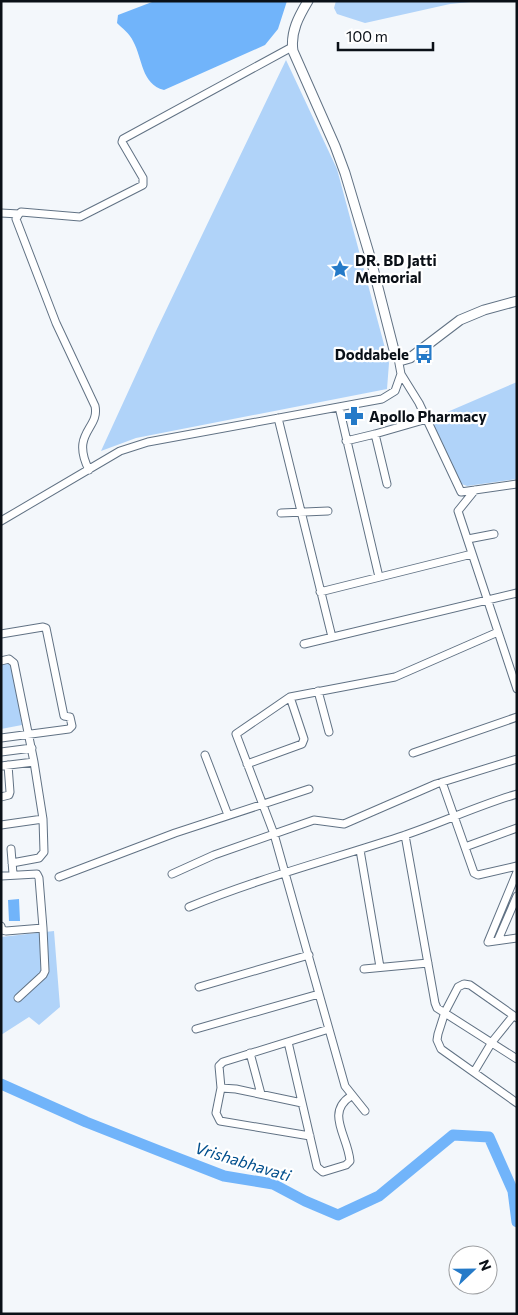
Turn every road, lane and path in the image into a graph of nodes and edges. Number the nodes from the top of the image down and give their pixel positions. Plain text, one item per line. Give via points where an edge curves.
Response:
1 (308, 1) edge
2 (292, 47) junction
3 (1, 213) edge
4 (19, 214) junction
5 (517, 302) edge
6 (398, 358) junction
7 (401, 374) junction
8 (339, 407) junction
9 (278, 418) junction
10 (427, 419) junction
11 (375, 434) junction
12 (346, 441) junction
13 (89, 470) junction
14 (387, 484) dead end
15 (517, 484) edge
16 (475, 490) junction
17 (328, 511) dead end
18 (301, 512) junction
19 (281, 513) dead end
20 (1, 521) edge
21 (494, 534) dead end
22 (468, 539) junction
23 (472, 554) junction
24 (379, 577) junction
25 (320, 592) junction
26 (517, 593) edge
27 (487, 599) junction
28 (498, 632) junction
29 (1, 634) edge
30 (332, 637) junction
31 (304, 644) dead end
32 (1, 661) edge
33 (515, 677) edge
34 (517, 689) edge
35 (318, 691) junction
36 (290, 697) junction
37 (517, 717) edge
38 (329, 732) dead end
39 (29, 734) junction
40 (1, 738) edge
41 (32, 748) junction
42 (1, 752) edge
43 (412, 753) dead end
44 (205, 756) dead end
45 (517, 758) edge
46 (34, 762) junction
47 (247, 764) junction
48 (5, 766) edge
49 (442, 782) junction
50 (309, 789) dead end
51 (517, 794) edge
52 (1, 797) edge
53 (263, 804) junction
54 (228, 815) junction
55 (455, 815) junction
56 (43, 819) junction
57 (1, 825) edge
58 (517, 828) edge
59 (274, 834) junction
60 (406, 835) junction
61 (465, 846) junction
62 (11, 849) dead end
63 (360, 850) junction
64 (12, 863) junction
65 (517, 866) edge
66 (284, 872) junction
67 (517, 872) edge
68 (13, 874) junction
69 (172, 874) dead end
70 (1, 876) edge
71 (59, 877) dead end
72 (517, 896) edge
73 (189, 907) dead end
74 (1, 926) edge
75 (43, 928) junction
76 (517, 938) edge
77 (498, 940) junction
78 (309, 955) junction
79 (428, 963) junction
80 (380, 967) junction
81 (364, 970) dead end
82 (199, 987) dead end
83 (319, 994) junction
84 (18, 998) dead end
85 (445, 1012) junction
86 (515, 1017) edge
87 (196, 1029) dead end
88 (329, 1029) junction
89 (288, 1042) junction
90 (492, 1042) junction
91 (250, 1053) junction
92 (517, 1059) edge
93 (474, 1072) junction
94 (222, 1088) junction
95 (262, 1094) junction
96 (351, 1096) junction
97 (302, 1103) junction
98 (517, 1103) edge
99 (365, 1111) dead end
100 (310, 1136) junction

1 - 2 street via 294,29
2 - 4 street via 123,139 143,178 143,185 80,217
2 - 6 street via 340,159
3 - 4 street
4 - 13 street via 16,219 56,323 95,406 96,413 82,448
5 - 6 street via 477,312 460,320 413,357
6 - 7 street
7 - 8 street via 396,391 382,399
7 - 10 street
8 - 9 street
8 - 12 street
9 - 13 street via 148,442 120,451
9 - 18 street
10 - 11 street
10 - 16 street via 461,492
11 - 12 street
11 - 14 street
12 - 24 street
13 - 20 street
15 - 16 street
16 - 22 street via 458,511
17 - 18 street
18 - 19 street
18 - 25 street
21 - 22 street
22 - 23 street
23 - 24 street
23 - 27 street
24 - 25 street
25 - 30 street
26 - 27 street
27 - 28 street
27 - 30 street
28 - 33 street
28 - 35 street via 395,677
29 - 39 street via 46,628 64,716 70,717 72,726
30 - 31 street
32 - 39 street via 9,659 14,663
33 - 34 street
35 - 36 street
35 - 38 street
36 - 47 street via 236,734
36 - 47 street via 304,739 302,744
37 - 43 street
39 - 40 street
39 - 41 street
41 - 42 street
41 - 46 street
44 - 54 street
45 - 49 street
46 - 48 street
46 - 56 street
47 - 53 street
48 - 52 street via 10,792
49 - 55 street
49 - 59 street via 344,824 314,820
50 - 53 street
51 - 55 street
53 - 54 street
53 - 59 street
54 - 71 street
55 - 60 street
55 - 61 street
56 - 57 street
56 - 64 street via 44,852 39,858
58 - 61 street
59 - 66 street
59 - 69 street
60 - 63 street
60 - 79 street
61 - 65 street via 476,874
62 - 64 street
63 - 66 street
63 - 80 street
64 - 68 street
66 - 73 street
66 - 78 street
67 - 77 street via 488,942
68 - 70 street
68 - 75 street via 37,874
72 - 77 street
74 - 75 street via 6,931
75 - 84 street via 45,971
76 - 77 street
78 - 82 street
78 - 83 street
79 - 80 street
79 - 85 street via 435,1003
80 - 81 street
83 - 87 street
83 - 88 street
85 - 86 street via 458,987 464,984
85 - 90 street
85 - 93 street via 438,1034 439,1047
86 - 90 street
88 - 89 street
88 - 96 street via 345,1086
89 - 91 street
89 - 97 street
90 - 92 street
90 - 93 street
91 - 94 street via 220,1064
91 - 95 street
93 - 98 street
94 - 95 street
94 - 100 street via 216,1113 220,1121
95 - 97 street
96 - 99 street
96 - 100 street via 343,1101 338,1115 349,1163 323,1172 319,1170
97 - 100 street

